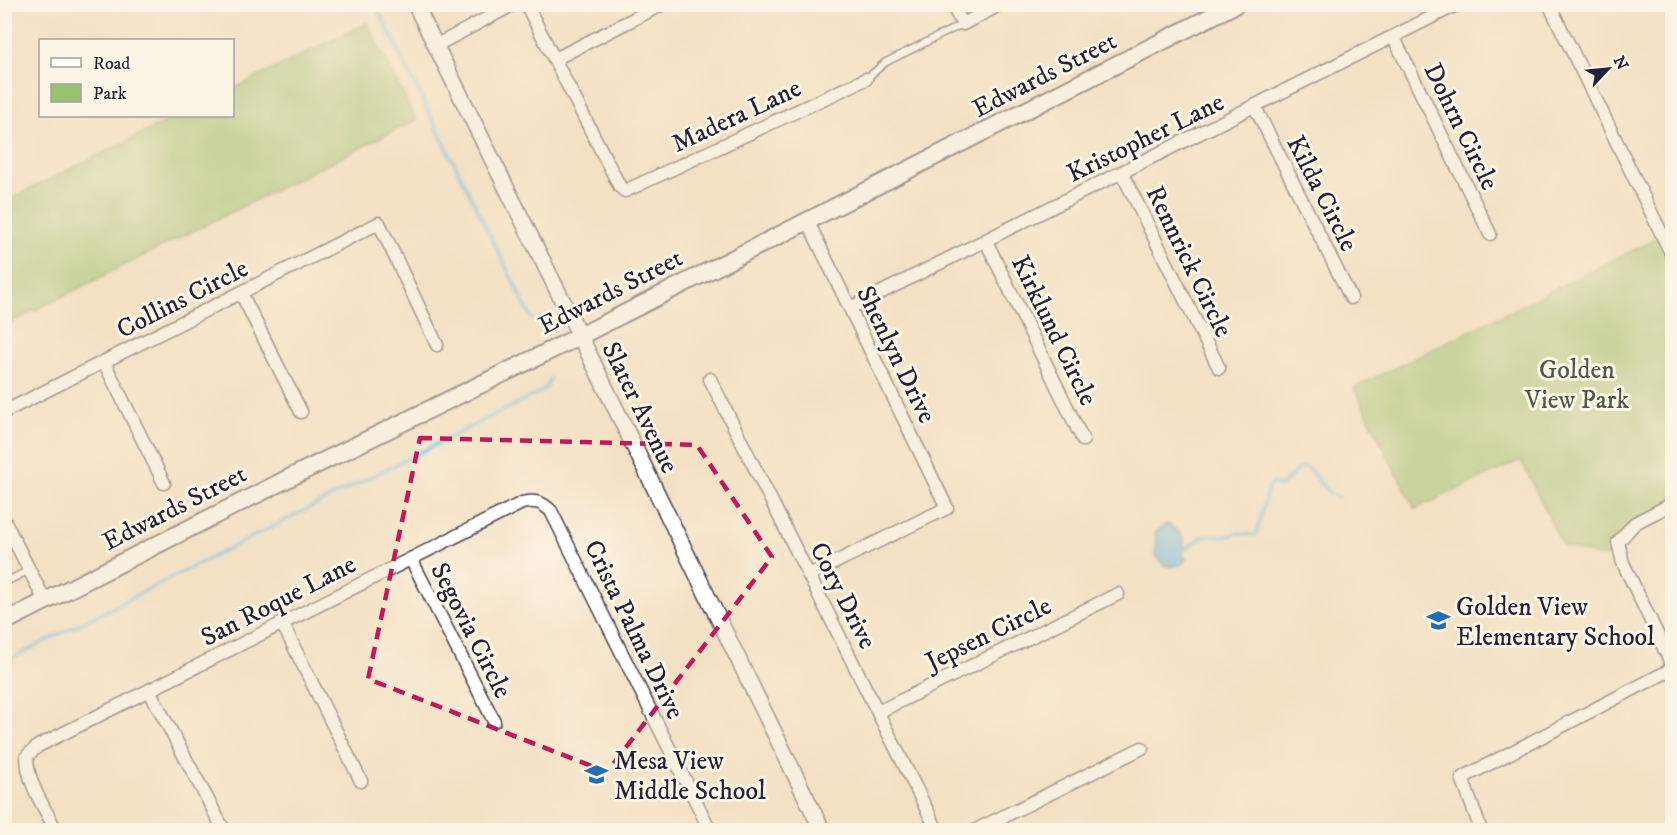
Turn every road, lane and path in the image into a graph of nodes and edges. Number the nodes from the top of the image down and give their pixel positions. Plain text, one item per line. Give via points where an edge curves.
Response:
1 (415, 4) edge
2 (514, 4) edge
3 (526, 4) edge
4 (663, 4) edge
5 (951, 4) edge
6 (1001, 4) edge
7 (1236, 4) edge
8 (1458, 4) edge
9 (1549, 4) edge
10 (1217, 9) edge
11 (963, 24) junction
12 (1394, 38) junction
13 (435, 46) junction
14 (555, 58) junction
15 (866, 79) joint
16 (1255, 107) junction
17 (1122, 173) junction
18 (807, 220) junction
19 (1490, 234) dead end
20 (986, 241) junction
21 (1672, 255) edge
22 (241, 293) junction
23 (1351, 298) dead end
24 (850, 308) junction
25 (580, 336) junction
26 (437, 345) dead end
27 (104, 362) junction
28 (1219, 368) dead end
29 (710, 379) dead end
30 (301, 411) dead end
31 (4, 412) edge
32 (1083, 440) dead end
33 (164, 483) dead end
34 (1672, 504) edge
35 (551, 511) joint
36 (4, 520) edge
37 (411, 559) junction
38 (30, 570) junction
39 (809, 575) junction
40 (4, 583) edge
41 (1118, 594) dead end
42 (45, 601) junction
43 (4, 622) edge
44 (282, 623) junction
45 (1672, 667) edge
46 (149, 690) junction
47 (878, 712) junction
48 (494, 722) dead end
49 (1142, 748) dead end
50 (361, 781) dead end
51 (56, 831) edge
52 (224, 831) edge
53 (710, 831) edge
54 (822, 831) edge
55 (937, 831) edge
56 (976, 831) edge
57 (1480, 831) edge

1 - 13 street, Slater Avenue
2 - 13 street
3 - 14 street
4 - 14 street
5 - 11 street
6 - 11 street
7 - 10 main road, Edwards Street
8 - 12 street, Kristopher Lane
9 - 21 street
10 - 18 main road, Edwards Street
11 - 15 lane via 886,62
12 - 16 street, Kristopher Lane
12 - 19 street, Dohrn Circle
13 - 25 street, Slater Avenue
14 - 15 street, Madera Lane via 625,191
16 - 17 street, Kristopher Lane
16 - 23 street, Kilda Circle
17 - 20 street, Kristopher Lane
17 - 28 street, Rennrick Circle
18 - 24 street, Shenlyn Drive
18 - 25 main road, Edwards Street
20 - 24 street, Kristopher Lane
20 - 32 street, Kirklund Circle
22 - 26 street, Collins Circle via 379,223
22 - 27 street, Collins Circle
22 - 30 street
24 - 39 street, Shenlyn Drive via 947,508
25 - 42 main road, Edwards Street
25 - 54 street, Slater Avenue
27 - 31 street, Collins Circle
27 - 33 street
29 - 39 street, Cory Drive
34 - 45 street via 1635,523 1618,542 1623,563
35 - 37 street, San Roque Lane via 533,500 522,503
35 - 53 street, Crista Palma Drive
36 - 38 street
37 - 44 street, San Roque Lane
37 - 48 street, Segovia Circle
38 - 40 lane
38 - 42 street
39 - 47 street, Cory Drive
41 - 47 street, Jepsen Circle
42 - 43 main road, Edwards Street
44 - 46 street, San Roque Lane
44 - 50 street
45 - 57 street via 1462,778
46 - 51 street, San Roque Lane via 38,746 27,756 30,779
46 - 52 street
47 - 55 street, Cory Drive
49 - 56 street

